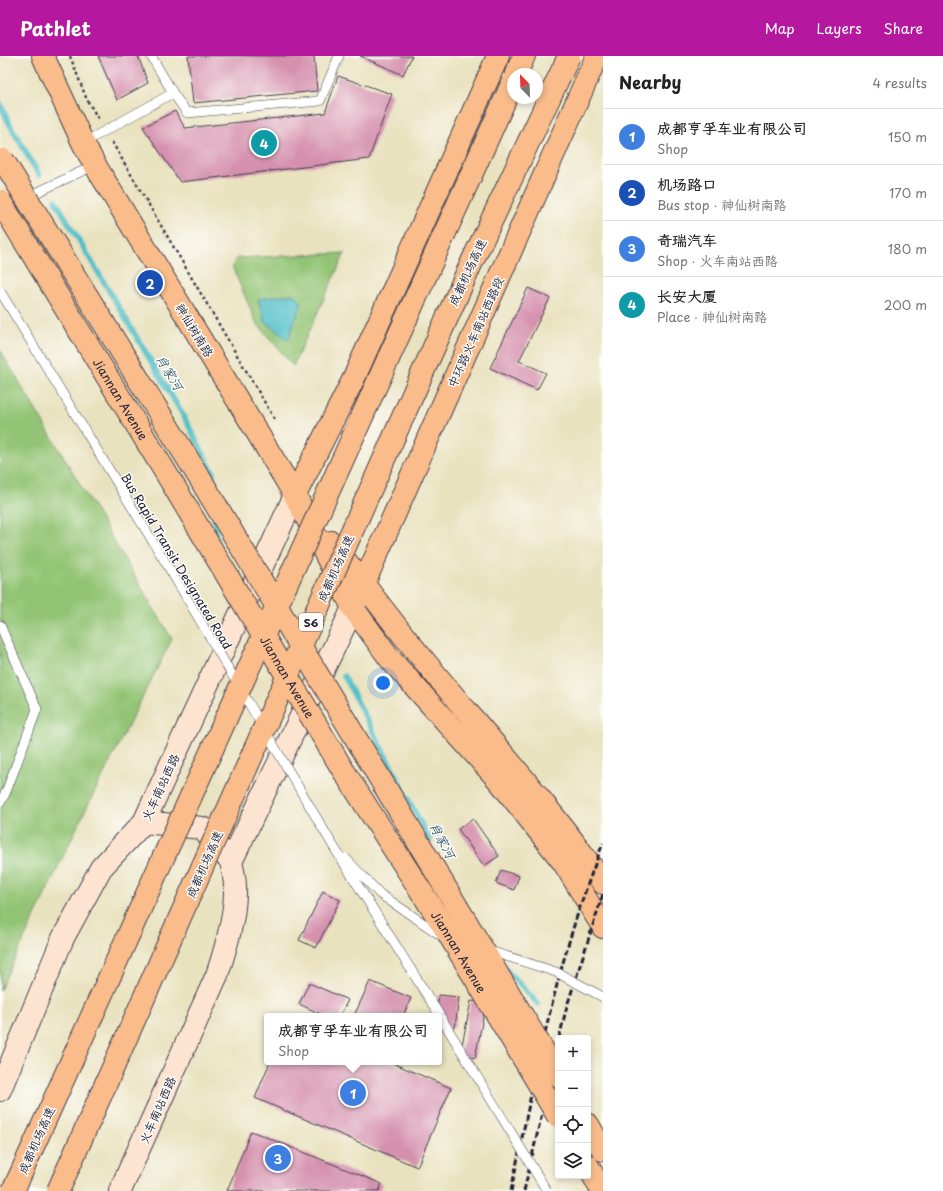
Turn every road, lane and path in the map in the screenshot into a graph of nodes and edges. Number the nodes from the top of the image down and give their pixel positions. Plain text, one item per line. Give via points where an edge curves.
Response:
1 (42, 56) edge
2 (70, 56) edge
3 (151, 56) edge
4 (339, 56) edge
5 (498, 56) edge
6 (524, 56) edge
7 (569, 56) edge
8 (597, 56) edge
9 (519, 68) edge
10 (173, 93) junction
11 (507, 95) edge
12 (105, 131) junction
13 (83, 143) junction
14 (1, 156) edge
15 (95, 165) junction
16 (0, 201) edge
17 (0, 210) edge
18 (0, 291) edge
19 (278, 425) dead end
20 (295, 495) junction
21 (364, 584) junction
22 (353, 608) junction
23 (0, 625) edge
24 (0, 803) edge
25 (144, 822) junction
26 (332, 844) junction
27 (231, 862) junction
28 (603, 883) edge
29 (603, 927) edge
30 (603, 997) edge
31 (438, 1013) edge
32 (442, 1019) edge
33 (556, 1071) edge
34 (0, 1090) edge
35 (555, 1111) edge
36 (591, 1130) edge
37 (603, 1150) edge
38 (591, 1171) edge
39 (13, 1191) edge
40 (58, 1191) edge
41 (120, 1191) edge
42 (547, 1191) edge
43 (602, 1191) edge

1 - 13 main road, 神仙树南路
2 - 12 path via 87,100
3 - 10 lane
4 - 10 lane via 320,101 187,113
5 - 20 main road via 353,380
6 - 9 main road
7 - 40 main road, 成都机场高速 / S6, bridge via 471,264
8 - 21 main road, 中环路火车南站西路段
10 - 12 lane
11 - 39 main road, 成都机场高速, bridge
12 - 13 lane
12 - 19 path
13 - 15 main road, 神仙树南路
14 - 33 main road, Jiannan Avenue, bridge via 202,482
15 - 17 lane
15 - 20 main road, 神仙树南路
16 - 35 main road, bridge via 343,770 448,933
18 - 26 lane, Bus Rapid Transit Designated Road, bridge via 169,568
20 - 21 main road
20 - 22 main road
20 - 25 main road, 火车南站西路
21 - 22 main road, 中环路火车南站西路段
21 - 28 main road via 578,846
22 - 27 main road
22 - 29 main road via 391,660 501,784 564,863
23 - 24 lane via 37,709
25 - 27 main road via 202,828
25 - 34 main road, 火车南站西路 via 101,868 63,938
26 - 30 lane, Bus Rapid Transit Designated Road, bridge via 380,894 443,937 556,972
26 - 31 lane, Bus Rapid Transit Designated Road, bridge
27 - 41 main road, 火车南站西路 via 235,886 233,909 220,969
32 - 42 lane, Bus Rapid Transit Designated Road, bridge
36 - 37 main road
38 - 43 main road

